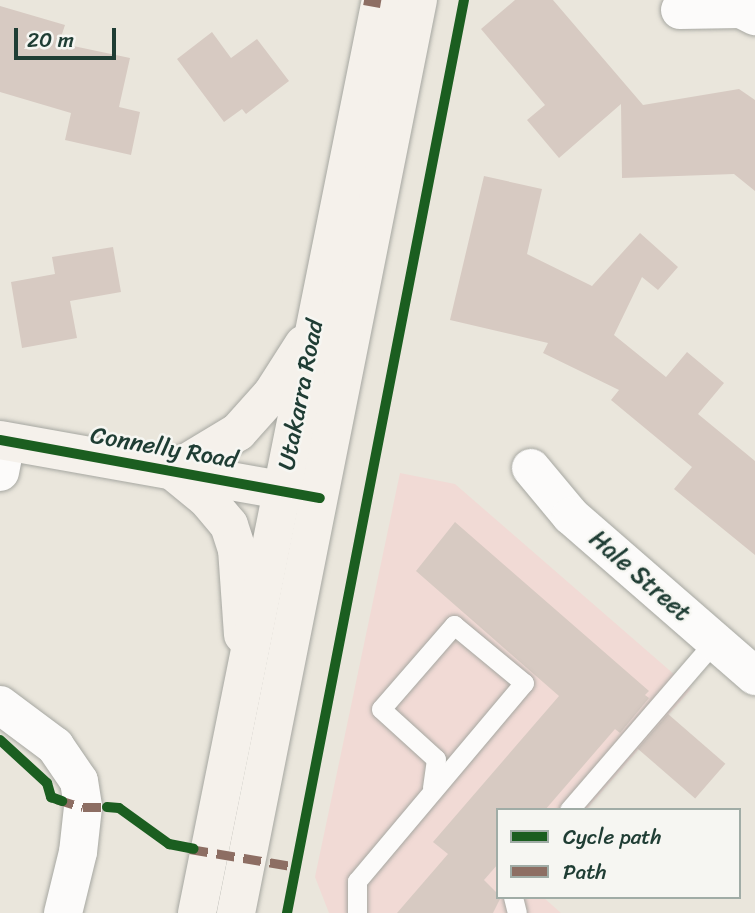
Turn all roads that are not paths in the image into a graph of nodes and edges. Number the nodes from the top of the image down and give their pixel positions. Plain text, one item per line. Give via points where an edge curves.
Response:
1 (381, 0) edge
2 (418, 0) edge
3 (680, 10) dead end
4 (755, 16) edge
5 (314, 330) junction
6 (2, 451) edge
7 (531, 468) dead end
8 (173, 471) junction
9 (282, 490) junction
10 (320, 498) junction
11 (715, 641) junction
12 (247, 674) junction
13 (284, 675) junction
14 (755, 676) edge
15 (0, 705) edge
16 (432, 788) junction
17 (571, 808) edge
18 (63, 913) edge
19 (197, 913) edge
20 (236, 913) edge
21 (253, 913) edge
22 (357, 913) edge

1 - 5 main road, Utakarra Road
2 - 10 main road, Utakarra Road
3 - 4 street via 741,9
5 - 8 main road via 253,417 215,448
5 - 9 main road, Utakarra Road
6 - 8 main road, Connelly Road
7 - 11 street, Hale Street via 571,516
8 - 9 main road, Connelly Road
8 - 12 main road via 229,525 237,550
9 - 10 main road, Connelly Road
9 - 12 main road, Utakarra Road
10 - 13 main road, Utakarra Road
11 - 14 street, Hale Street
11 - 17 lane
12 - 19 main road, Utakarra Road
13 - 20 main road, Utakarra Road
13 - 21 main road via 287,734
15 - 18 street via 55,746 79,781 83,807 78,852
16 - 16 lane via 524,684 454,625 381,709 436,759
16 - 22 lane via 357,881

